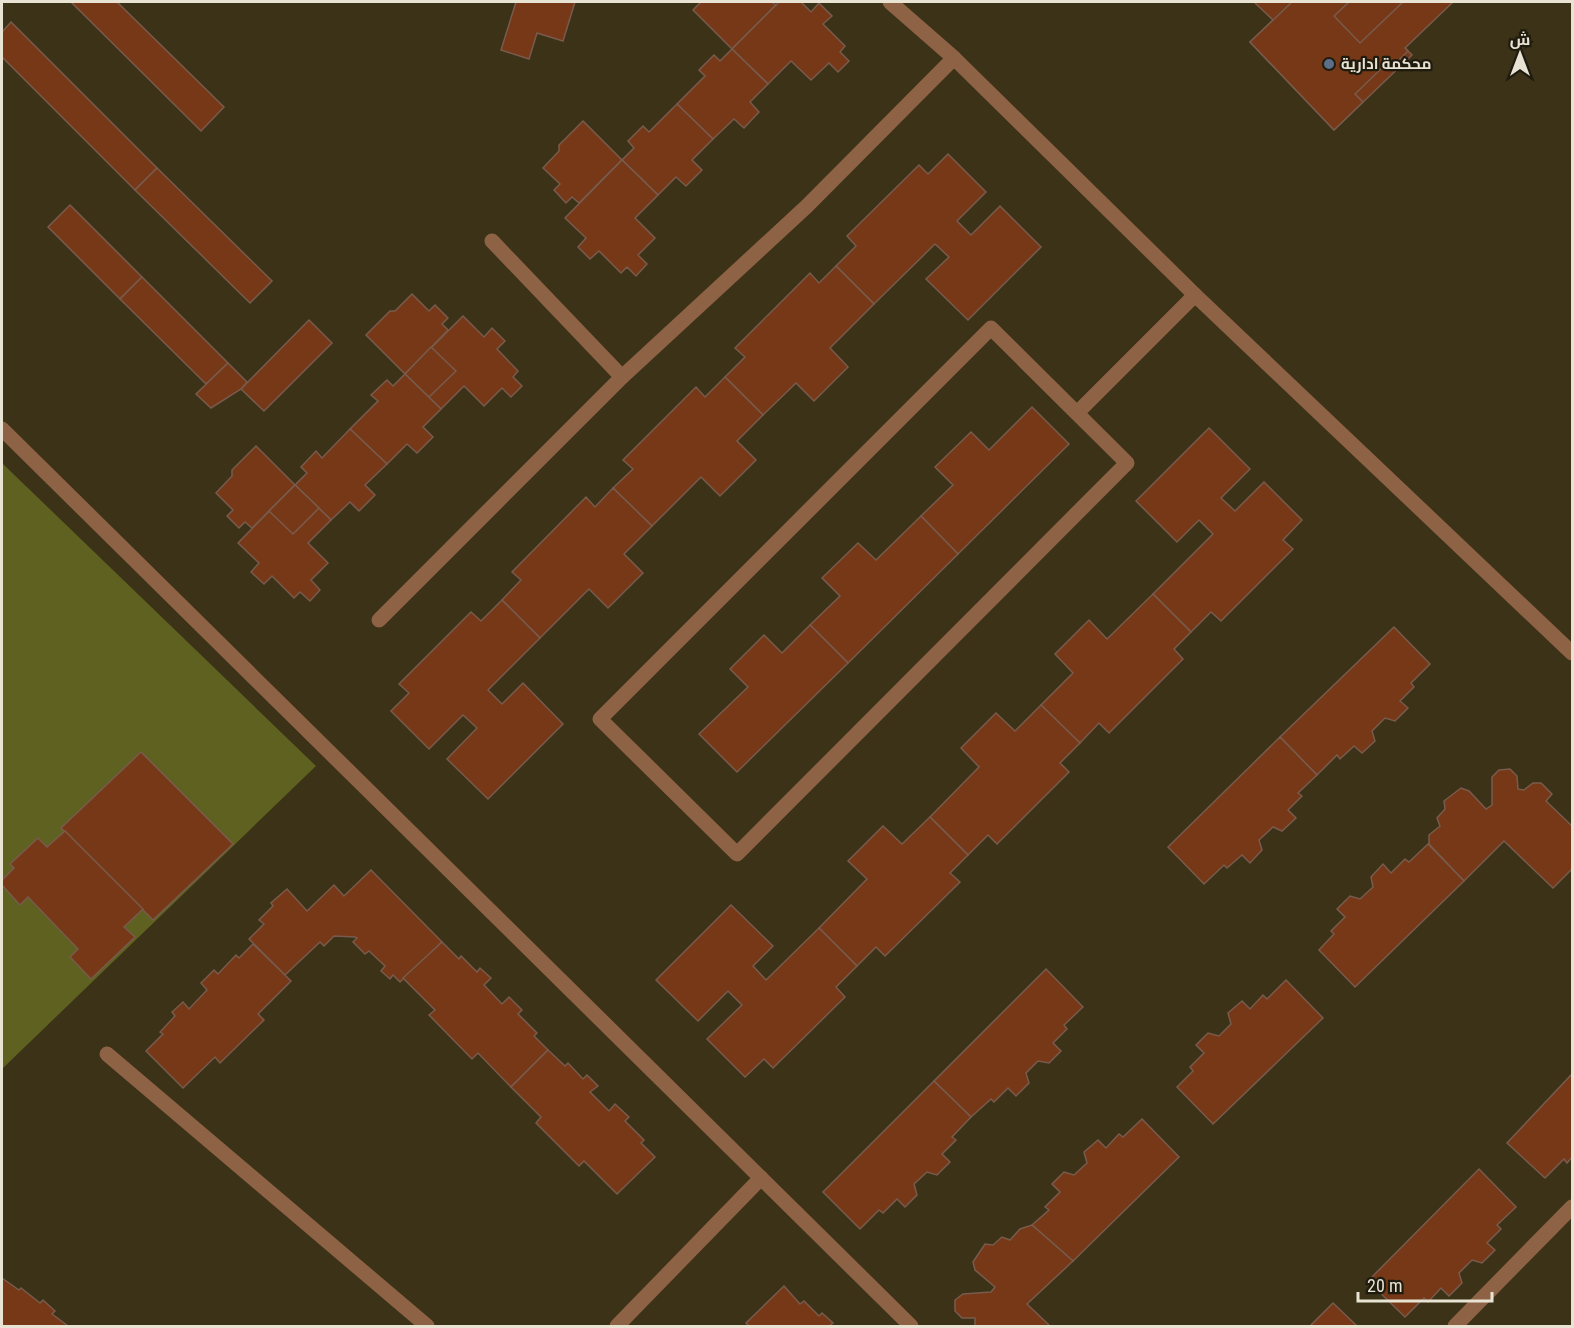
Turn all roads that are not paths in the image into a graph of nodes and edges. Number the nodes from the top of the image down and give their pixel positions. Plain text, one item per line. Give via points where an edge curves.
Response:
1 (890, 2) edge
2 (954, 58) junction
3 (492, 241) dead end
4 (1195, 295) junction
5 (622, 377) junction
6 (1077, 413) junction
7 (2, 429) edge
8 (379, 620) dead end
9 (1572, 653) edge
10 (107, 1054) dead end
11 (761, 1178) junction
12 (1570, 1214) edge
13 (427, 1326) edge
14 (617, 1326) edge
15 (911, 1326) edge
16 (1455, 1326) edge

1 - 2 street
2 - 4 street
2 - 5 street via 807,206
3 - 5 street
4 - 6 street
4 - 9 street
5 - 8 street
6 - 6 street via 1127,463 737,854 600,719 991,328
7 - 11 street
10 - 13 street
11 - 14 street
11 - 15 street
12 - 16 street

